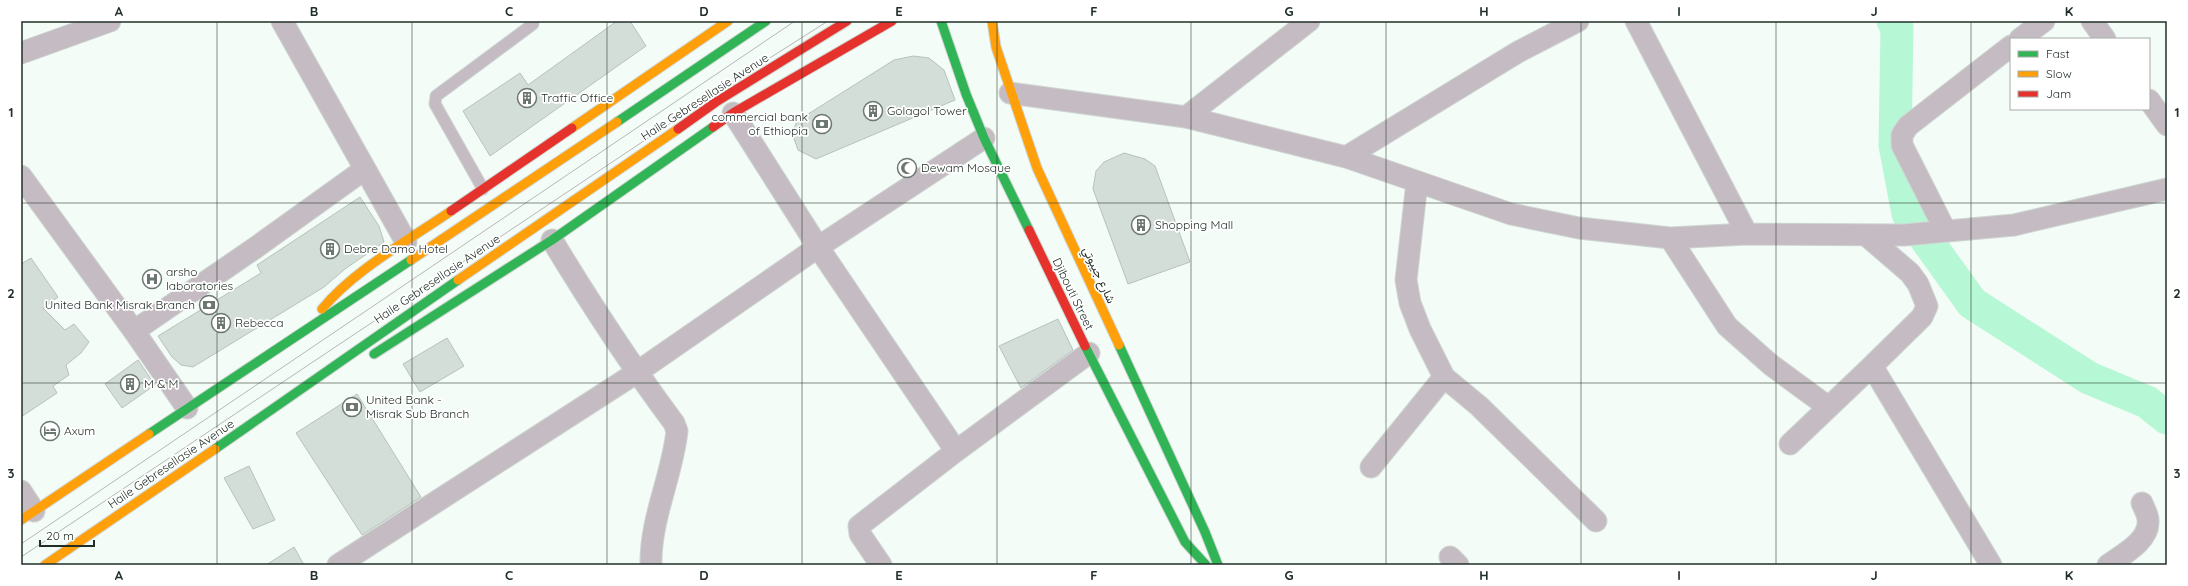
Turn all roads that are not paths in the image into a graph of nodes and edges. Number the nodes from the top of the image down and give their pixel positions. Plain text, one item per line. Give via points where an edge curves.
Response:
1 (110, 21) edge
2 (282, 21) edge
3 (534, 21) edge
4 (728, 21) edge
5 (766, 21) edge
6 (848, 21) edge
7 (892, 21) edge
8 (941, 21) edge
9 (992, 21) edge
10 (1308, 21) edge
11 (1578, 21) edge
12 (1636, 21) edge
13 (2044, 21) edge
14 (2092, 21) edge
15 (2021, 38) edge
16 (2104, 38) edge
17 (2010, 47) edge
18 (21, 53) edge
19 (1010, 93) junction
20 (2150, 101) edge
21 (733, 113) junction
22 (1186, 117) junction
23 (2167, 124) edge
24 (984, 138) junction
25 (1346, 157) junction
26 (365, 168) junction
27 (21, 176) edge
28 (1417, 182) junction
29 (483, 189) junction
30 (2167, 189) edge
31 (1937, 231) junction
32 (1747, 234) junction
33 (1867, 236) junction
34 (1670, 238) junction
35 (552, 240) junction
36 (406, 242) junction
37 (818, 247) junction
38 (305, 330) junction
39 (134, 331) junction
40 (1089, 353) junction
41 (364, 359) dead end
42 (351, 366) dead end
43 (1872, 366) junction
44 (636, 373) junction
45 (1444, 377) junction
46 (300, 390) junction
47 (1827, 406) junction
48 (187, 408) junction
49 (1790, 444) dead end
50 (956, 451) junction
51 (1371, 467) dead end
52 (21, 491) edge
53 (2142, 503) dead end
54 (28, 515) edge
55 (1596, 521) dead end
56 (45, 565) edge
57 (338, 565) edge
58 (651, 565) edge
59 (881, 565) edge
60 (1206, 565) edge
61 (1218, 565) edge
62 (1991, 565) edge
63 (2108, 565) edge

1 - 18 street
2 - 26 street
3 - 29 lane via 436,96 435,104
4 - 29 main road
5 - 38 main road
6 - 46 main road, Haile Gebresellasie Avenue via 716,102 544,222 414,308
7 - 21 main road
8 - 24 main road, Djibouti Street
9 - 19 main road, شارع جيبوتي via 996,47
10 - 22 street
11 - 25 street via 1518,52
12 - 32 street
13 - 15 street
14 - 16 street
17 - 31 street via 1908,126 1902,134 1902,145
19 - 22 street
19 - 61 main road, شارع جيبوتي via 1037,168
20 - 23 street
21 - 35 main road
21 - 37 street
22 - 25 street
24 - 37 street
24 - 40 main road, Djibouti Street
25 - 28 street
26 - 36 street
26 - 39 street
27 - 39 street
28 - 34 street via 1511,214 1579,228
28 - 45 street via 1406,280 1410,303 1420,330
29 - 36 main road
30 - 31 street via 2014,225
31 - 33 street
32 - 33 street
32 - 34 street
33 - 43 street via 1910,273 1918,284 1927,306 1922,317
34 - 47 street via 1727,326 1771,365
35 - 41 main road
35 - 44 street
36 - 38 main road via 335,293
37 - 44 street
37 - 50 street
38 - 48 main road
39 - 48 street
40 - 50 street
40 - 60 main road, Djibouti Street via 1185,542
42 - 46 main road
43 - 47 street
43 - 62 street
44 - 57 street
44 - 58 street via 674,423 677,431 651,547
45 - 51 street
45 - 55 street via 1479,406
46 - 56 main road, Haile Gebresellasie Avenue
47 - 49 street
48 - 54 main road
50 - 59 street via 859,526 860,534
52 - 54 street
53 - 63 street via 2148,520 2147,530 2137,545

